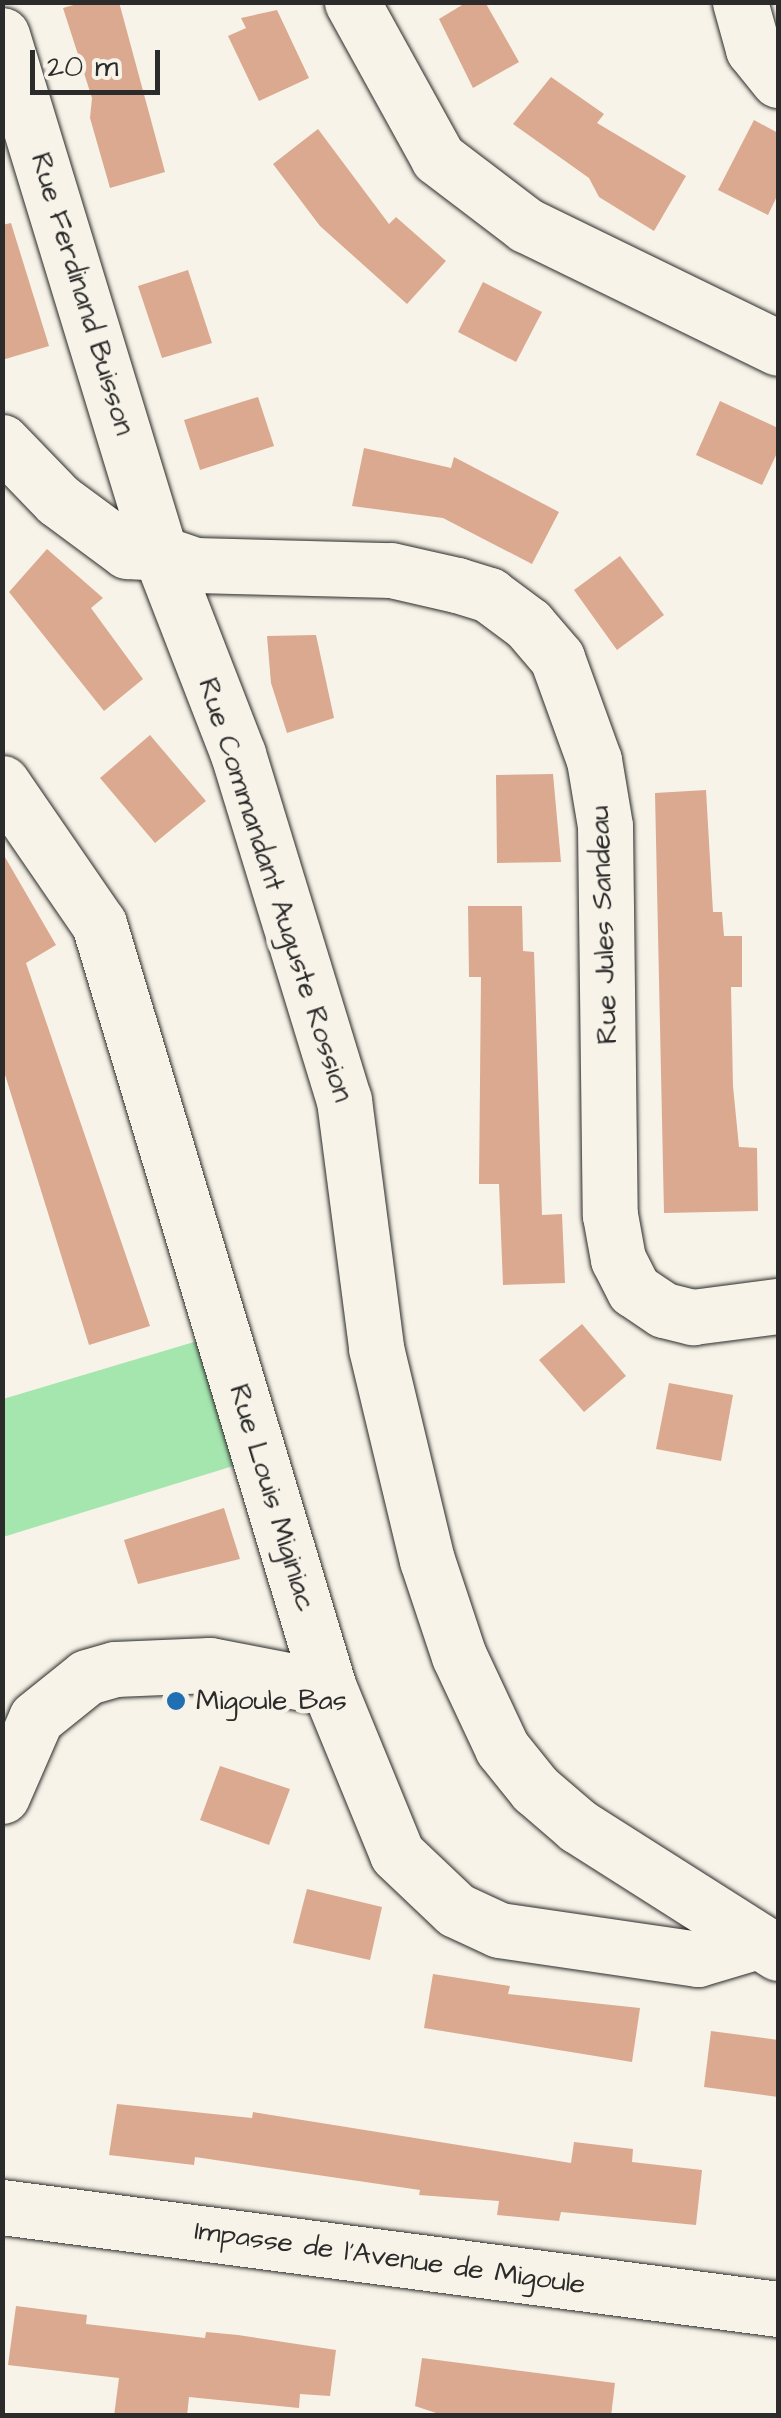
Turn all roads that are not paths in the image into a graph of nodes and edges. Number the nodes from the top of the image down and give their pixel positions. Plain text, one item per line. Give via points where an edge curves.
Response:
1 (352, 2) edge
2 (740, 2) edge
3 (2, 36) edge
4 (778, 80) edge
5 (778, 348) edge
6 (2, 442) edge
7 (160, 553) junction
8 (2, 783) edge
9 (778, 1306) edge
10 (329, 1688) junction
11 (2, 1796) edge
12 (768, 1947) edge
13 (2, 2206) edge
14 (778, 2309) edge

1 - 5 street via 438,158 526,224
2 - 4 street via 754,49
3 - 7 street, Rue Ferdinand Buisson
6 - 7 street via 58,500 127,551
7 - 9 street, Rue Jules Sandeau via 195,565 391,570 457,585 489,595 528,624 557,658 594,760 605,826 610,1216 618,1259 634,1290 664,1310 693,1317
7 - 12 street, Rue Commandant Auguste Rossion via 238,754 328,1042 358,1175 376,1348 427,1560 459,1656 502,1748 535,1790 578,1826
8 - 10 street, Rue Louis Miginiac via 99,924
10 - 11 street via 210,1665 115,1669 86,1678 36,1718
10 - 12 street, Rue Louis Miginiac via 397,1854 479,1924 698,1959
13 - 14 street, Impasse de l'Avenue de Migoule

